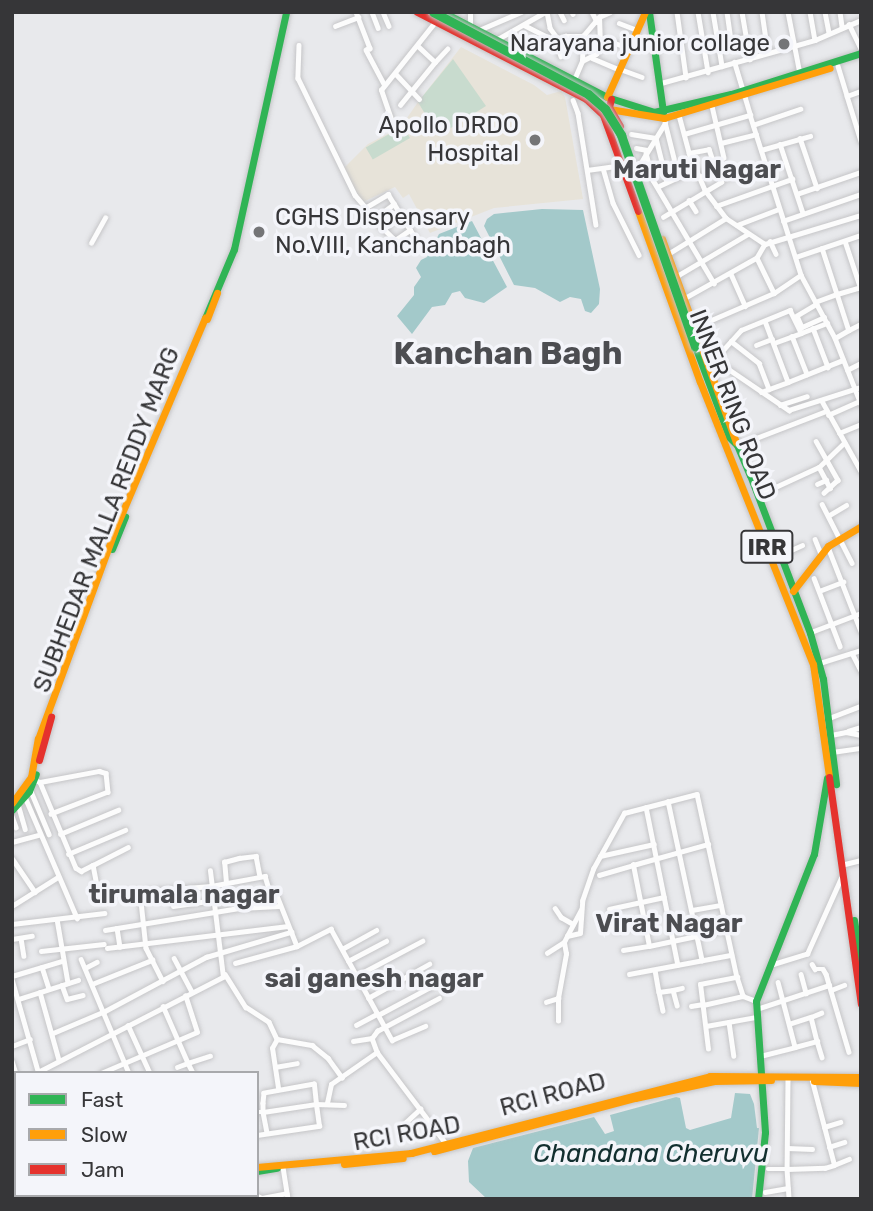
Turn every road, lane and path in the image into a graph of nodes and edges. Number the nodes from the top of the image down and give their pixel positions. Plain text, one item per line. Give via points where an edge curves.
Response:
1 (286, 12) edge
2 (372, 12) edge
3 (383, 12) edge
4 (417, 12) edge
5 (443, 12) edge
6 (470, 12) edge
7 (503, 12) edge
8 (520, 12) edge
9 (546, 12) edge
10 (560, 12) edge
11 (592, 12) edge
12 (610, 12) edge
13 (647, 12) edge
14 (677, 12) edge
15 (698, 12) edge
16 (713, 12) edge
17 (727, 12) edge
18 (743, 12) edge
19 (762, 12) edge
20 (788, 12) edge
21 (810, 12) edge
22 (825, 12) edge
23 (839, 12) edge
24 (856, 12) edge
25 (358, 14) edge
26 (513, 14) edge
27 (434, 17) edge
28 (507, 20) junction
29 (564, 20) dead end
30 (598, 20) junction
31 (860, 21) edge
32 (619, 23) dead end
33 (849, 24) junction
34 (523, 25) junction
35 (335, 26) dead end
36 (389, 26) dead end
37 (842, 27) junction
38 (378, 28) dead end
39 (474, 28) junction
40 (637, 30) junction
41 (829, 33) junction
42 (464, 36) junction
43 (583, 36) junction
44 (746, 37) junction
45 (600, 38) junction
46 (496, 40) junction
47 (557, 40) junction
48 (732, 40) junction
49 (815, 40) junction
50 (718, 42) junction
51 (299, 45) dead end
52 (418, 46) junction
53 (793, 46) junction
54 (629, 48) junction
55 (447, 49) dead end
56 (768, 53) junction
57 (861, 53) edge
58 (561, 56) dead end
59 (592, 58) junction
60 (750, 59) junction
61 (582, 61) junction
62 (435, 62) junction
63 (733, 62) junction
64 (722, 66) junction
65 (838, 66) junction
66 (620, 70) junction
67 (708, 72) junction
68 (396, 74) junction
69 (800, 76) junction
70 (642, 77) dead end
71 (686, 77) junction
72 (574, 80) junction
73 (661, 83) junction
74 (384, 84) junction
75 (861, 91) edge
76 (413, 92) junction
77 (744, 93) junction
78 (847, 96) junction
79 (419, 99) dead end
80 (573, 99) junction
81 (607, 104) junction
82 (400, 105) dead end
83 (712, 106) junction
84 (800, 109) dead end
85 (639, 115) junction
86 (750, 115) junction
87 (679, 116) junction
88 (664, 118) junction
89 (861, 118) edge
90 (854, 120) junction
91 (620, 125) junction
92 (717, 125) junction
93 (753, 125) junction
94 (394, 128) dead end
95 (631, 134) dead end
96 (684, 134) junction
97 (756, 134) junction
98 (810, 136) dead end
99 (656, 138) junction
100 (800, 138) junction
101 (861, 141) edge
102 (780, 144) junction
103 (721, 145) junction
104 (636, 148) dead end
105 (709, 149) junction
106 (761, 150) junction
107 (646, 152) junction
108 (689, 153) junction
109 (724, 158) dead end
110 (674, 159) dead end
111 (640, 164) dead end
112 (623, 165) junction
113 (766, 167) junction
114 (603, 168) junction
115 (695, 169) junction
116 (716, 169) junction
117 (587, 170) junction
118 (861, 172) edge
119 (699, 178) junction
120 (720, 179) junction
121 (792, 179) junction
122 (667, 182) junction
123 (659, 186) junction
124 (772, 187) junction
125 (817, 188) junction
126 (705, 190) junction
127 (797, 194) junction
128 (861, 194) edge
129 (689, 200) junction
130 (394, 204) junction
131 (716, 206) junction
132 (365, 208) junction
133 (779, 209) junction
134 (672, 211) junction
135 (696, 211) dead end
136 (400, 213) junction
137 (803, 213) junction
138 (861, 215) edge
139 (663, 217) dead end
140 (105, 218) dead end
141 (726, 218) junction
142 (374, 219) junction
143 (783, 221) junction
144 (596, 225) dead end
145 (737, 225) junction
146 (384, 229) junction
147 (411, 230) junction
148 (658, 230) junction
149 (648, 234) junction
150 (748, 234) junction
151 (861, 235) edge
152 (790, 238) junction
153 (416, 239) dead end
154 (689, 240) junction
155 (845, 241) junction
156 (91, 243) dead end
157 (768, 243) junction
158 (822, 248) junction
159 (639, 254) dead end
160 (668, 254) junction
161 (776, 254) dead end
162 (796, 257) junction
163 (757, 258) junction
164 (702, 262) junction
165 (731, 274) junction
166 (801, 275) junction
167 (677, 276) junction
168 (219, 281) junction
169 (715, 283) junction
170 (861, 288) edge
171 (774, 293) junction
172 (837, 294) junction
173 (684, 299) junction
174 (815, 304) junction
175 (745, 306) junction
176 (822, 317) junction
177 (765, 321) junction
178 (827, 323) junction
179 (861, 324) edge
180 (694, 327) junction
181 (813, 328) junction
182 (849, 330) junction
183 (801, 333) junction
184 (792, 337) junction
185 (835, 338) junction
186 (731, 341) junction
187 (773, 341) junction
188 (756, 345) dead end
189 (699, 349) junction
190 (843, 360) junction
191 (712, 363) junction
192 (860, 364) edge
193 (828, 366) junction
194 (847, 370) junction
195 (807, 374) junction
196 (788, 382) junction
197 (861, 387) edge
198 (769, 389) junction
199 (855, 389) junction
200 (761, 392) junction
201 (846, 392) junction
202 (807, 396) dead end
203 (799, 398) junction
204 (822, 401) junction
205 (860, 402) edge
206 (852, 404) junction
207 (780, 405) junction
208 (802, 407) junction
209 (827, 413) junction
210 (861, 424) edge
211 (839, 433) junction
212 (816, 441) dead end
213 (845, 443) junction
214 (737, 445) junction
215 (828, 459) junction
216 (819, 467) junction
217 (861, 471) edge
218 (826, 480) junction
219 (817, 484) dead end
220 (830, 488) junction
221 (824, 493) dead end
222 (758, 495) junction
223 (822, 504) dead end
224 (846, 505) dead end
225 (828, 516) junction
226 (859, 530) edge
227 (815, 539) dead end
228 (838, 539) junction
229 (802, 545) dead end
230 (824, 550) junction
231 (779, 555) junction
232 (852, 563) dead end
233 (814, 579) dead end
234 (843, 582) junction
235 (793, 591) junction
236 (819, 591) junction
237 (858, 615) edge
238 (832, 626) junction
239 (861, 631) edge
240 (810, 633) junction
241 (840, 646) dead end
242 (861, 650) edge
243 (852, 653) junction
244 (820, 663) junction
245 (861, 671) edge
246 (861, 706) edge
247 (829, 718) junction
248 (861, 727) edge
249 (846, 732) junction
250 (831, 735) junction
251 (861, 735) edge
252 (861, 748) edge
253 (832, 752) junction
254 (828, 773) junction
255 (37, 781) junction
256 (668, 801) junction
257 (20, 802) edge
258 (646, 807) junction
259 (118, 810) dead end
260 (51, 814) junction
261 (12, 816) edge
262 (16, 827) dead end
263 (25, 829) dead end
264 (125, 830) dead end
265 (49, 834) dead end
266 (60, 834) junction
267 (39, 835) junction
268 (12, 842) edge
269 (653, 844) junction
270 (708, 844) junction
271 (128, 847) dead end
272 (680, 851) junction
273 (68, 854) junction
274 (600, 856) junction
275 (12, 858) edge
276 (656, 859) junction
277 (861, 860) edge
278 (845, 864) junction
279 (634, 865) junction
280 (93, 866) junction
281 (18, 868) junction
282 (210, 871) dead end
283 (12, 873) edge
284 (599, 875) dead end
285 (260, 876) junction
286 (58, 877) junction
287 (841, 878) junction
288 (226, 883) junction
289 (211, 886) junction
290 (35, 892) junction
291 (141, 892) junction
292 (270, 892) junction
293 (664, 897) junction
294 (212, 901) junction
295 (640, 902) junction
296 (279, 905) junction
297 (721, 905) junction
298 (12, 906) edge
299 (173, 906) dead end
300 (555, 908) dead end
301 (581, 909) junction
302 (609, 909) dead end
303 (692, 910) junction
304 (216, 912) junction
305 (104, 913) dead end
306 (857, 917) edge
307 (77, 918) junction
308 (57, 919) junction
309 (144, 923) junction
310 (12, 924) edge
311 (573, 924) junction
312 (644, 924) junction
313 (288, 926) junction
314 (117, 928) junction
315 (105, 930) dead end
316 (376, 930) dead end
317 (615, 930) dead end
318 (725, 930) junction
319 (291, 932) junction
320 (218, 934) junction
321 (697, 935) junction
322 (32, 936) dead end
323 (21, 938) junction
324 (12, 939) edge
325 (565, 939) junction
326 (386, 941) dead end
327 (672, 941) junction
328 (422, 942) dead end
329 (145, 944) junction
330 (298, 946) junction
331 (649, 946) junction
332 (120, 947) junction
333 (61, 949) junction
334 (342, 949) junction
335 (624, 950) dead end
336 (41, 951) dead end
337 (547, 953) dead end
338 (221, 954) junction
339 (807, 954) junction
340 (731, 955) junction
341 (24, 956) dead end
342 (174, 958) dead end
343 (81, 959) dead end
344 (152, 960) junction
345 (702, 960) junction
346 (62, 961) junction
347 (348, 961) junction
348 (97, 962) dead end
349 (235, 963) dead end
350 (861, 963) edge
351 (429, 964) dead end
352 (678, 965) junction
353 (770, 965) junction
354 (42, 967) junction
355 (85, 968) junction
356 (181, 970) junction
357 (654, 970) junction
358 (858, 973) edge
359 (225, 974) junction
360 (629, 974) dead end
361 (801, 974) dead end
362 (356, 976) junction
363 (12, 977) edge
364 (737, 977) junction
365 (78, 980) dead end
366 (163, 981) junction
367 (778, 982) dead end
368 (68, 983) junction
369 (92, 984) junction
370 (436, 984) dead end
371 (62, 985) junction
372 (844, 985) dead end
373 (682, 988) dead end
374 (830, 988) junction
375 (49, 989) junction
376 (673, 990) junction
377 (40, 992) junction
378 (192, 992) junction
379 (659, 992) junction
380 (806, 993) junction
381 (83, 995) dead end
382 (184, 996) junction
383 (743, 996) junction
384 (368, 998) junction
385 (439, 998) dead end
386 (558, 998) junction
387 (19, 999) junction
388 (783, 1000) junction
389 (546, 1002) dead end
390 (703, 1004) junction
391 (861, 1004) edge
392 (677, 1005) dead end
393 (163, 1006) junction
394 (691, 1006) dead end
395 (756, 1009) junction
396 (105, 1011) junction
397 (663, 1012) dead end
398 (821, 1013) dead end
399 (377, 1014) junction
400 (811, 1017) junction
401 (558, 1021) dead end
402 (729, 1021) junction
403 (789, 1024) junction
404 (128, 1025) junction
405 (356, 1025) dead end
406 (425, 1026) dead end
407 (706, 1026) junction
408 (385, 1028) junction
409 (115, 1032) junction
410 (53, 1033) junction
411 (372, 1038) junction
412 (276, 1039) junction
413 (30, 1040) junction
414 (178, 1040) junction
415 (353, 1041) dead end
416 (817, 1041) junction
417 (12, 1046) edge
418 (795, 1047) junction
419 (708, 1049) dead end
420 (377, 1052) junction
421 (849, 1052) dead end
422 (142, 1055) junction
423 (210, 1056) dead end
424 (734, 1056) dead end
425 (760, 1056) junction
426 (822, 1057) dead end
427 (59, 1060) junction
428 (125, 1063) junction
429 (188, 1063) junction
430 (297, 1063) dead end
431 (275, 1067) junction
432 (177, 1068) dead end
433 (37, 1071) edge
434 (39, 1071) edge
435 (106, 1071) edge
436 (128, 1071) edge
437 (149, 1071) edge
438 (191, 1071) edge
439 (342, 1077) junction
440 (861, 1077) edge
441 (761, 1078) junction
442 (788, 1080) junction
443 (812, 1081) junction
444 (861, 1083) edge
445 (278, 1088) junction
446 (327, 1103) junction
447 (316, 1104) junction
448 (344, 1105) dead end
449 (420, 1109) junction
450 (260, 1112) edge
451 (405, 1122) dead end
452 (840, 1122) dead end
453 (824, 1127) junction
454 (267, 1133) junction
455 (259, 1135) edge
456 (844, 1142) dead end
457 (448, 1146) junction
458 (829, 1147) junction
459 (787, 1148) junction
460 (811, 1149) dead end
461 (849, 1159) dead end
462 (834, 1165) junction
463 (282, 1167) junction
464 (259, 1169) edge
465 (259, 1169) edge
466 (768, 1169) dead end
467 (787, 1169) junction
468 (788, 1188) junction
469 (761, 1195) edge
470 (259, 1196) edge
471 (287, 1196) edge
472 (789, 1199) edge

1 - 168 main road, SUBHEDAR MALLA REDDY MARG via 234,249
2 - 38 street
3 - 36 street
4 - 27 main road, INNER RING ROAD / IRR
5 - 39 main road
6 - 39 street
7 - 28 street
8 - 26 street
9 - 34 street
9 - 47 street
10 - 29 street
11 - 30 street
12 - 30 street
13 - 40 main road
13 - 73 main road
14 - 71 street
15 - 67 street
16 - 50 street
17 - 48 street
18 - 44 street
19 - 56 street
20 - 53 street
21 - 49 street
22 - 41 street
23 - 37 street
24 - 31 street
25 - 35 street
25 - 74 street via 370,48 366,50
26 - 28 street
27 - 42 main road, INNER RING ROAD / IRR
27 - 52 street
27 - 189 main road, bridge via 588,94 606,109 621,135
28 - 39 street
30 - 43 street
30 - 45 street
31 - 33 street
32 - 40 street
33 - 37 street
33 - 57 street
34 - 46 street
34 - 47 street
37 - 41 street
39 - 42 street
39 - 46 main road
40 - 54 main road
41 - 49 street
42 - 80 main road, INNER RING ROAD / IRR
43 - 47 street
43 - 61 street
44 - 48 street
44 - 60 street
45 - 54 street
45 - 59 street
46 - 72 main road
47 - 58 street
48 - 50 street
49 - 53 street
50 - 64 street
51 - 132 street via 298,78 341,171
52 - 62 street
52 - 68 street
53 - 56 street
53 - 69 street
54 - 66 main road
55 - 62 street
56 - 60 street
57 - 65 main road
57 - 69 main road
59 - 61 street
59 - 66 street
60 - 63 street
61 - 72 street
62 - 76 street
63 - 64 street
63 - 77 street
64 - 67 street
65 - 69 main road
65 - 78 street
66 - 70 street
66 - 81 main road
67 - 71 street
68 - 74 street
68 - 76 street
69 - 77 main road
71 - 73 street
72 - 81 main road
73 - 88 main road
74 - 94 street via 381,90
75 - 78 street
76 - 79 street
76 - 82 street
77 - 83 main road
77 - 86 street
77 - 88 main road
78 - 90 street
80 - 81 main road, INNER RING ROAD / IRR
80 - 117 street
81 - 85 main road
81 - 88 main road
81 - 91 main road, INNER RING ROAD / IRR
81 - 112 main road, INNER RING ROAD / IRR
83 - 87 main road
83 - 92 street
84 - 93 street
85 - 88 main road
85 - 91 main road via 625,118
86 - 92 street
86 - 93 street
87 - 88 main road
87 - 96 street
88 - 99 street
88 - 110 street
89 - 90 street
90 - 101 street
91 - 148 main road, INNER RING ROAD / IRR
92 - 96 street
92 - 103 street
93 - 97 street
95 - 99 street
96 - 108 street
97 - 103 street
97 - 106 street
98 - 100 street
99 - 107 street
99 - 122 street
100 - 102 street
100 - 125 street
102 - 106 street
102 - 121 street
103 - 105 street
103 - 109 street
104 - 107 street
105 - 108 street
105 - 116 street
106 - 113 street
107 - 111 street
107 - 123 street
108 - 115 street
112 - 114 street
112 - 149 main road, INNER RING ROAD / IRR
113 - 120 street
113 - 124 street
114 - 117 street
114 - 159 street via 613,203
115 - 119 street
115 - 122 street
116 - 119 street
116 - 120 street
117 - 144 street
118 - 125 street
119 - 126 street
120 - 126 street via 722,182
121 - 124 street
121 - 127 street
122 - 123 street
123 - 134 street
124 - 131 street
124 - 133 street
125 - 127 street
126 - 129 street
126 - 131 street
127 - 137 street
128 - 137 street
129 - 134 street
129 - 135 street
130 - 132 street via 388,194
130 - 136 street
130 - 142 street
131 - 141 street
132 - 142 street
133 - 143 street
133 - 145 street
134 - 139 street
134 - 154 street
136 - 146 street
136 - 147 street
137 - 143 street
138 - 152 street
140 - 156 street
141 - 145 street
141 - 154 street
142 - 146 street
143 - 152 street
145 - 150 street
146 - 147 street via 395,240
147 - 153 street
148 - 149 main road
148 - 160 main road, INNER RING ROAD / IRR
149 - 254 main road, INNER RING ROAD / IRR via 708,403 803,635 817,685
150 - 157 street
150 - 164 street
151 - 155 street
152 - 157 street
152 - 162 street
154 - 160 street
154 - 164 street
155 - 158 street
155 - 170 street
157 - 161 street
157 - 163 street
158 - 162 street
158 - 172 street
160 - 167 main road, INNER RING ROAD / IRR
162 - 166 street
163 - 165 street
163 - 171 street
164 - 167 street
164 - 169 street
165 - 169 street
165 - 175 street
166 - 171 street
166 - 174 street
167 - 173 main road, INNER RING ROAD / IRR
168 - 255 main road, SUBHEDAR MALLA REDDY MARG via 103,571 42,741
168 - 257 main road, SUBHEDAR MALLA REDDY MARG via 114,532 38,739 32,777
169 - 173 street
170 - 172 street
171 - 175 street
172 - 174 street
172 - 182 street
173 - 180 main road, INNER RING ROAD / IRR
174 - 176 street
174 - 176 street via 797,316 802,327
175 - 180 street
176 - 178 street
177 - 183 street via 790,310
177 - 186 street via 741,330
177 - 187 street
178 - 181 street
178 - 185 street
179 - 182 street
180 - 189 main road, INNER RING ROAD / IRR
181 - 183 street
181 - 193 street
182 - 185 street
183 - 184 street
184 - 187 street
184 - 195 street
185 - 190 street
186 - 191 street
186 - 198 street via 759,363
187 - 188 street
187 - 196 street
189 - 191 main road, INNER RING ROAD / IRR
189 - 214 main road via 729,437
190 - 193 street
190 - 194 street
191 - 200 street
191 - 214 main road, INNER RING ROAD / IRR
192 - 194 street
193 - 195 street
194 - 199 street
195 - 196 street
196 - 198 street
197 - 199 street
198 - 200 street
199 - 201 street
199 - 205 street
200 - 207 street
201 - 204 street
201 - 206 street
202 - 203 street
203 - 207 street
203 - 208 street
204 - 208 street
204 - 209 street
205 - 206 street
206 - 209 street
207 - 208 street via 789,410
209 - 211 street
209 - 214 street
210 - 211 street
211 - 213 street
212 - 215 street
213 - 215 street
213 - 217 street
214 - 222 main road, INNER RING ROAD / IRR
215 - 216 street
215 - 220 street via 838,480
216 - 218 street
216 - 222 street
218 - 219 street
218 - 220 street
220 - 221 street
222 - 231 main road, INNER RING ROAD / IRR
223 - 225 street
224 - 225 street
225 - 228 street
226 - 228 main road
227 - 230 street
228 - 230 main road
228 - 232 street
229 - 231 street
230 - 234 street
230 - 235 main road
231 - 235 main road, INNER RING ROAD / IRR
233 - 236 street
234 - 236 street
234 - 237 street
235 - 240 main road, INNER RING ROAD / IRR
236 - 238 street
237 - 238 street
237 - 239 street
238 - 240 street
238 - 241 street
240 - 244 main road, INNER RING ROAD / IRR
242 - 243 street
243 - 244 street
243 - 245 street
244 - 247 main road, INNER RING ROAD / IRR
246 - 247 street
247 - 250 main road, INNER RING ROAD / IRR
248 - 249 street
249 - 250 street
249 - 251 street
250 - 253 main road, INNER RING ROAD / IRR
252 - 253 street
253 - 278 main road, INNER RING ROAD / IRR
254 - 287 main road, INNER RING ROAD / IRR
254 - 353 main road via 814,853
255 - 257 main road, SUBHEDAR MALLA REDDY MARG
255 - 260 street
255 - 260 street via 101,770 106,773 108,792
256 - 258 street
256 - 270 street via 697,794
256 - 272 street
257 - 261 street
257 - 263 street
257 - 265 street
257 - 267 street
258 - 269 street
258 - 274 street via 624,813
259 - 266 street
260 - 266 street
261 - 262 street
264 - 273 street
266 - 273 street
267 - 268 street
267 - 286 street
269 - 274 street
269 - 276 street
270 - 272 street
270 - 297 street
271 - 280 street
272 - 276 street
272 - 303 street
273 - 280 street via 78,870
274 - 301 street
275 - 281 street
276 - 279 street
276 - 293 street
277 - 278 street
278 - 306 main road, INNER RING ROAD / IRR
279 - 284 street
279 - 295 street
280 - 291 street via 99,895
281 - 283 street
281 - 290 street
282 - 289 street
285 - 288 street
285 - 288 street via 256,856 239,858 224,862
285 - 292 street via 268,877
286 - 290 street
286 - 307 street
287 - 339 street
287 - 358 main road, INNER RING ROAD / IRR
288 - 289 street
289 - 291 street
289 - 294 street
290 - 298 street
291 - 309 street
292 - 294 street
292 - 296 street via 275,892
293 - 295 street
293 - 327 street
294 - 299 street
294 - 304 street
295 - 302 street
295 - 312 street
296 - 304 street
296 - 313 street
297 - 303 street
297 - 318 street
300 - 311 street
301 - 311 street
301 - 325 street via 580,933
303 - 321 street
304 - 309 street
304 - 320 street
305 - 307 street
306 - 350 main road, INNER RING ROAD / IRR
307 - 308 street
308 - 310 street
308 - 333 street
309 - 314 street
309 - 329 street
311 - 325 street
312 - 317 street
312 - 331 street
313 - 319 street
313 - 320 street
314 - 315 street
314 - 332 street
316 - 334 street
318 - 321 street
318 - 340 street
319 - 330 street
319 - 338 street
320 - 329 street
320 - 338 street
321 - 327 street
321 - 345 street
322 - 323 street
323 - 324 street
323 - 341 street
325 - 337 street
325 - 386 street
326 - 347 street
327 - 331 street
327 - 352 street
328 - 362 street
329 - 332 street
329 - 344 street
330 - 334 street via 331,929
330 - 349 street
331 - 335 street
332 - 333 street
333 - 336 street
333 - 346 street
334 - 347 street
338 - 356 street
338 - 359 street
339 - 353 street
339 - 374 street via 815,969 825,971
340 - 345 street
340 - 364 street
342 - 356 street
343 - 355 street
344 - 366 street
344 - 369 street
345 - 352 street
346 - 354 street
346 - 368 street
347 - 362 street
348 - 355 street
351 - 384 street
352 - 357 street
353 - 395 main road
354 - 363 street
354 - 375 street
355 - 369 street
356 - 366 street
356 - 378 street
357 - 360 street
357 - 379 street
358 - 391 main road, INNER RING ROAD / IRR
359 - 378 street
359 - 412 street via 246,1007 269,1022
361 - 380 street
362 - 384 street
363 - 387 street
364 - 383 street
364 - 390 street via 701,984
365 - 368 street
366 - 396 street
367 - 388 street
368 - 371 street
369 - 396 street
370 - 399 street
371 - 375 street
371 - 381 street via 66,999
372 - 374 street
373 - 376 street
374 - 380 street
374 - 421 street
375 - 377 street
376 - 379 street
376 - 392 street
377 - 387 street
377 - 410 street
378 - 382 street
379 - 397 street
380 - 388 street
382 - 393 street
382 - 414 street via 198,1031
383 - 390 street
383 - 395 street
384 - 399 street
385 - 408 street
386 - 389 street
386 - 401 street
387 - 413 street
388 - 395 street
388 - 403 street
390 - 394 street
390 - 407 street
393 - 404 street
393 - 414 street
395 - 402 street
395 - 425 main road
396 - 409 street
396 - 410 street
398 - 400 street
399 - 405 street
399 - 408 street
400 - 403 street
400 - 416 street
402 - 407 street
402 - 424 street
403 - 418 street
404 - 409 street
404 - 422 street
406 - 408 street via 395,1040
407 - 419 street
408 - 411 street
409 - 427 street
409 - 428 street
410 - 427 street
411 - 415 street
411 - 420 street
412 - 431 street via 272,1048
412 - 439 street via 312,1045
413 - 417 street
413 - 433 street
414 - 422 street
414 - 429 street
416 - 418 street
416 - 426 street
418 - 425 street
420 - 439 street
420 - 449 street
422 - 428 street
422 - 437 street
423 - 429 street
425 - 441 main road
427 - 434 street
428 - 435 street
428 - 436 street
429 - 432 street
429 - 438 street
430 - 431 street
431 - 445 street
439 - 446 street via 331,1084
440 - 441 main road
441 - 442 main road, RCI ROAD
441 - 457 main road, RCI ROAD via 715,1081 635,1098
441 - 469 main road via 765,1132
442 - 443 main road, RCI ROAD
442 - 459 street
443 - 444 main road, RCI ROAD
443 - 453 street
445 - 447 street via 313,1083
445 - 450 street via 262,1096
446 - 447 street
446 - 448 street
447 - 450 street
447 - 454 street via 320,1126
449 - 451 street
449 - 457 street
450 - 454 street
452 - 453 street
453 - 458 street
454 - 455 street
456 - 458 street
457 - 463 main road, RCI ROAD via 385,1161
457 - 464 main road, RCI ROAD
458 - 462 street
459 - 460 street
459 - 467 street
461 - 462 street
462 - 467 street
463 - 465 main road, RCI ROAD
463 - 471 street
466 - 467 street
467 - 468 street
468 - 469 street
468 - 472 street
470 - 471 street

